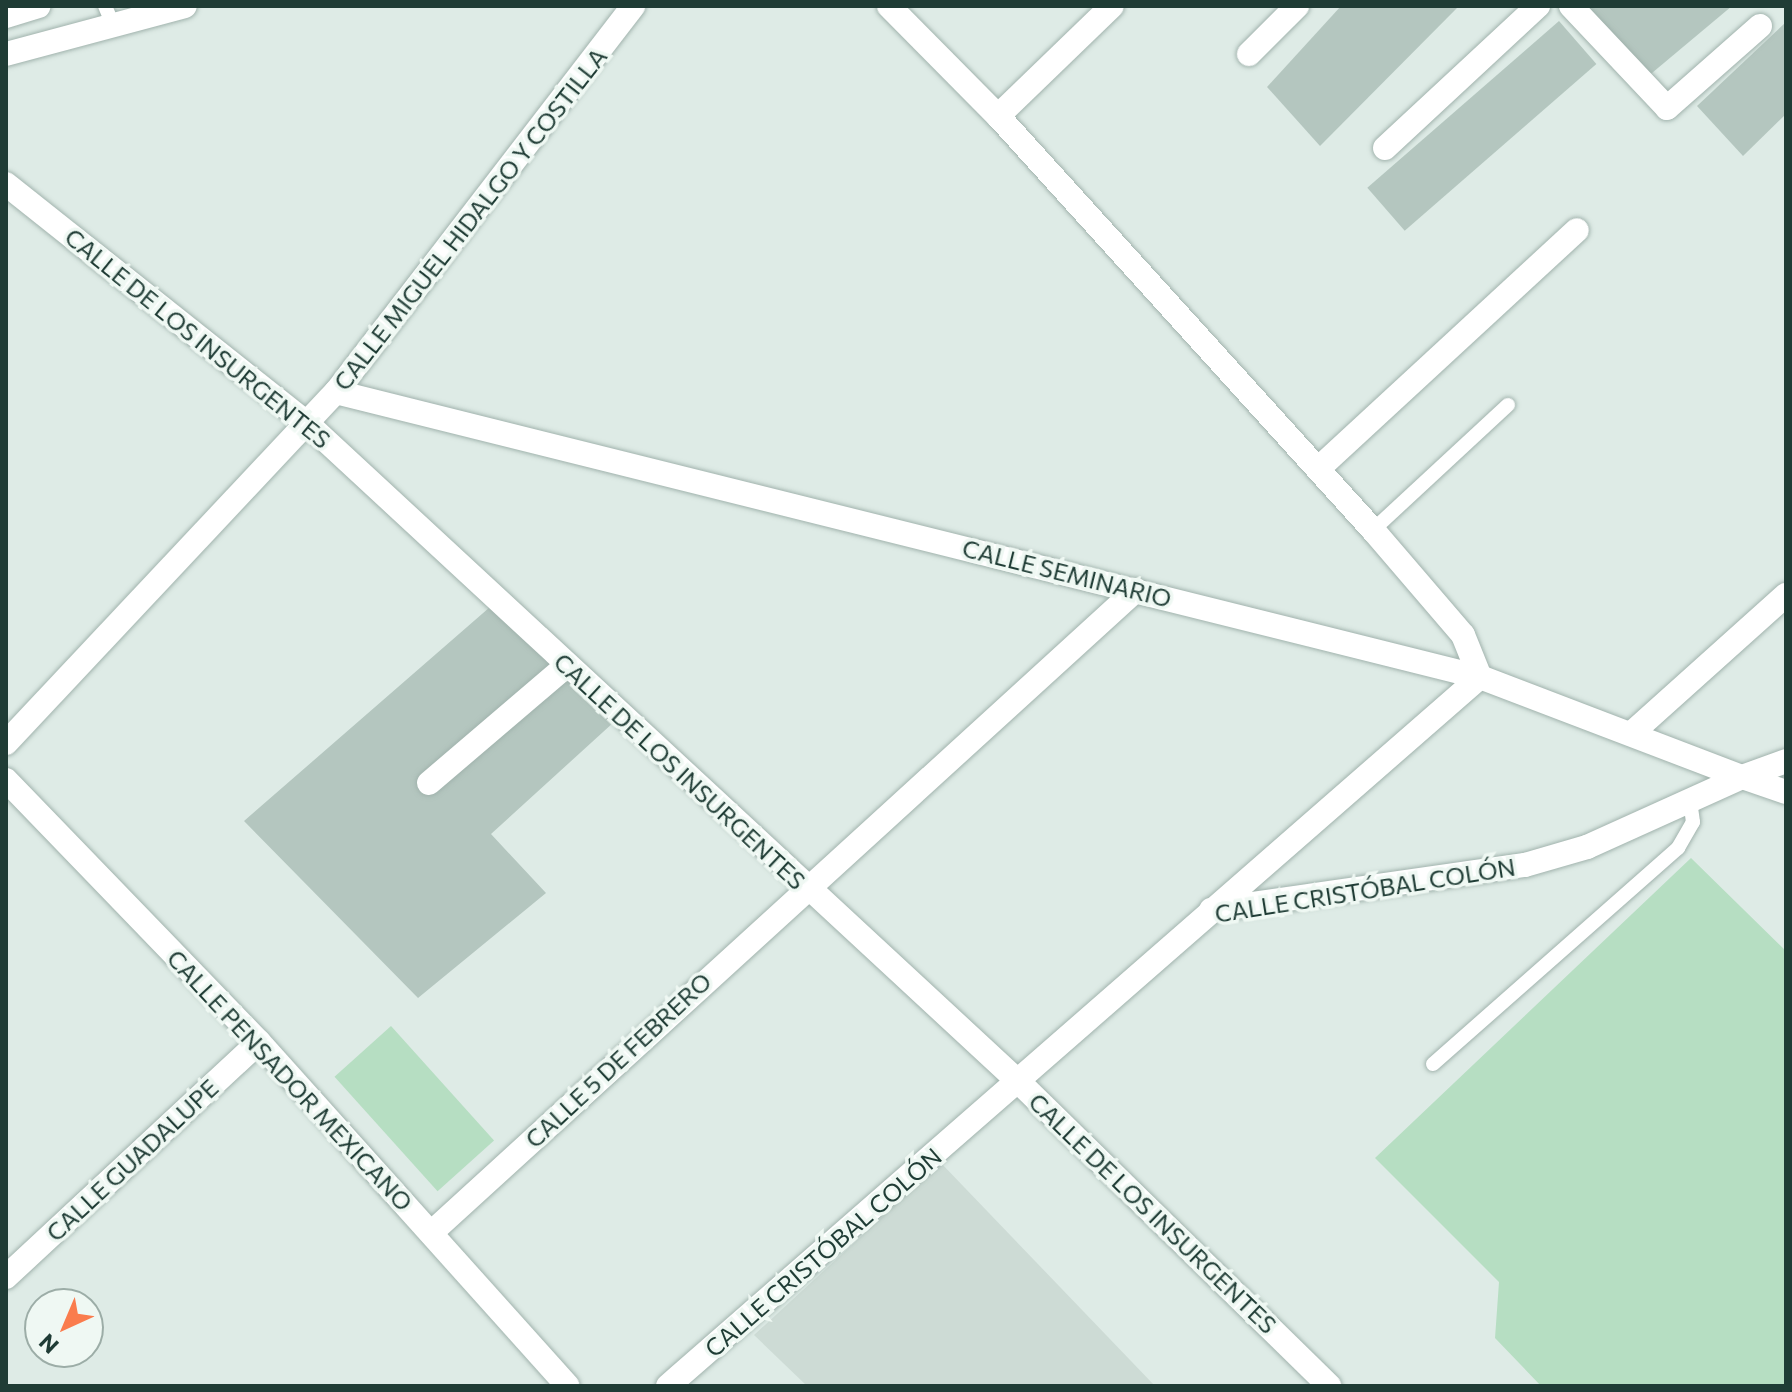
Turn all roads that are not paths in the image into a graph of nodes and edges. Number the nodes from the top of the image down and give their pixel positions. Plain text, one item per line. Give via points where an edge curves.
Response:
1 (39, 6) edge
2 (185, 6) edge
3 (633, 6) edge
4 (889, 6) edge
5 (1112, 6) edge
6 (1297, 6) edge
7 (1538, 6) edge
8 (1571, 6) edge
9 (6, 16) edge
10 (109, 16) edge
11 (1760, 26) dead end
12 (6, 54) edge
13 (1249, 54) dead end
14 (998, 116) junction
15 (1385, 148) dead end
16 (6, 184) edge
17 (1577, 230) dead end
18 (336, 392) junction
19 (1508, 405) dead end
20 (308, 424) junction
21 (1318, 469) junction
22 (1373, 530) junction
23 (1136, 590) junction
24 (1786, 595) edge
25 (567, 665) junction
26 (1480, 677) junction
27 (1632, 733) junction
28 (6, 743) edge
29 (1786, 761) edge
30 (1742, 777) junction
31 (6, 780) edge
32 (429, 783) dead end
33 (1786, 792) edge
34 (1690, 801) junction
35 (805, 888) junction
36 (1211, 910) junction
37 (259, 1042) junction
38 (1433, 1064) dead end
39 (1020, 1083) junction
40 (431, 1233) junction
41 (6, 1277) edge
42 (568, 1386) edge
43 (668, 1386) edge
44 (1329, 1386) edge

1 - 9 street
2 - 10 street
3 - 18 street, CALLE MIGUEL HIDALGO Y COSTILLA
4 - 14 street
5 - 14 street
6 - 13 street
7 - 15 street
8 - 11 street via 1667,108
10 - 12 street
14 - 21 street
16 - 20 street, CALLE DE LOS INSURGENTES
17 - 21 street
18 - 20 street, CALLE MIGUEL HIDALGO Y COSTILLA
18 - 23 street, CALLE SEMINARIO
19 - 22 lane
20 - 25 street, CALLE DE LOS INSURGENTES
20 - 28 street, CALLE MIGUEL HIDALGO Y COSTILLA
21 - 22 street
22 - 26 street via 1463,635
23 - 26 street, CALLE SEMINARIO
23 - 35 street, CALLE 5 DE FEBRERO
24 - 27 street
25 - 32 street
25 - 35 street, CALLE DE LOS INSURGENTES
26 - 27 street, CALLE SEMINARIO
26 - 36 street
27 - 30 street, CALLE SEMINARIO
29 - 30 street, CALLE CRISTÓBAL COLÓN
30 - 33 street, CALLE SEMINARIO
30 - 34 street, CALLE CRISTÓBAL COLÓN
31 - 37 street, CALLE PENSADOR MEXICANO
34 - 36 street, CALLE CRISTÓBAL COLÓN via 1587,847 1525,865
34 - 38 lane via 1693,822 1678,848
35 - 39 street, CALLE DE LOS INSURGENTES
35 - 40 street, CALLE 5 DE FEBRERO
36 - 39 street, CALLE CRISTÓBAL COLÓN
37 - 40 street, CALLE PENSADOR MEXICANO
37 - 41 street, CALLE GUADALUPE
39 - 43 street, CALLE CRISTÓBAL COLÓN
39 - 44 street, CALLE DE LOS INSURGENTES
40 - 42 street, CALLE PENSADOR MEXICANO

